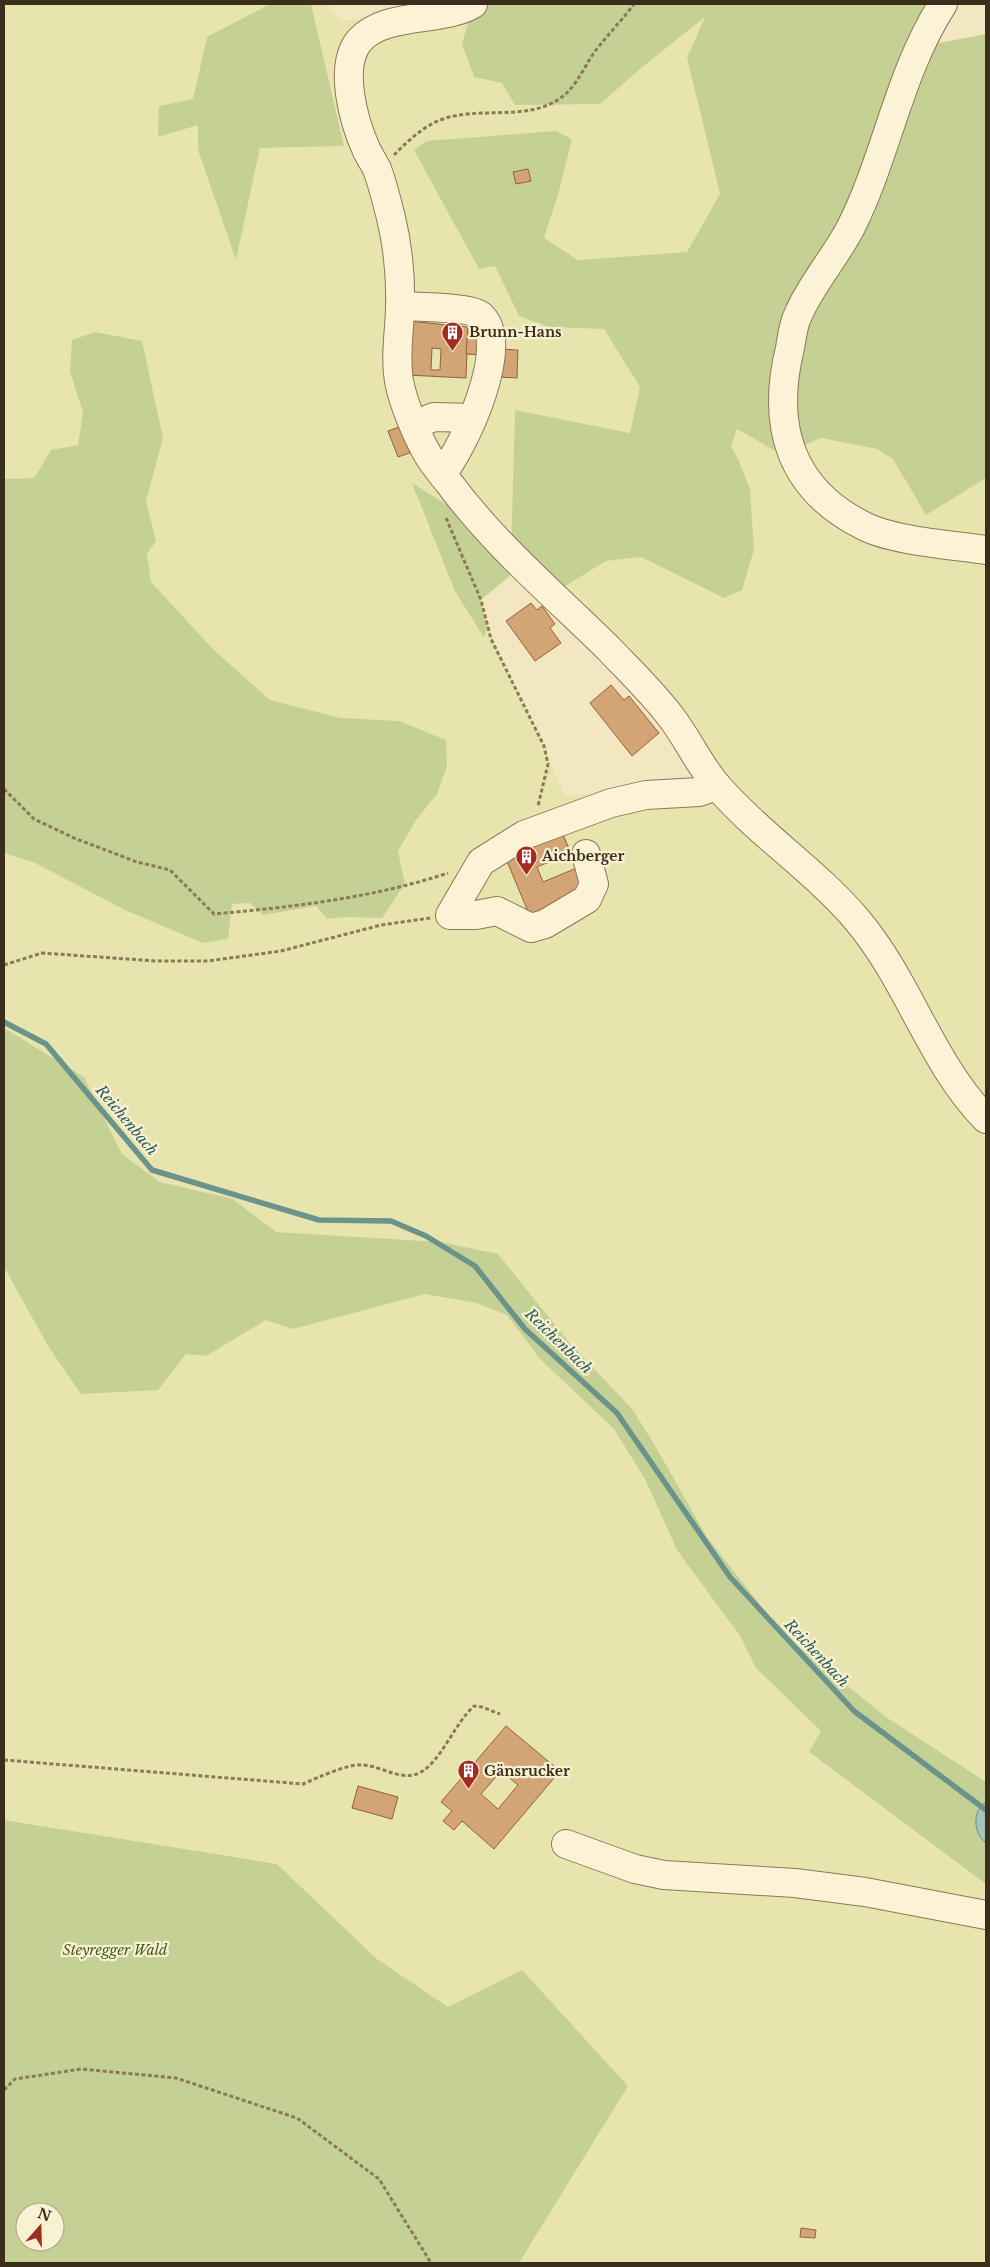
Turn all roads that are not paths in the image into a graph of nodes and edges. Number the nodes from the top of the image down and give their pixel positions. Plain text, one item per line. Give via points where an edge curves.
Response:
1 (473, 4) edge
2 (943, 4) edge
3 (400, 306) junction
4 (472, 418) junction
5 (414, 425) junction
6 (442, 474) junction
7 (986, 550) edge
8 (717, 786) junction
9 (586, 854) dead end
10 (986, 1119) edge
11 (566, 1844) dead end
12 (986, 1915) edge

1 - 3 street via 452,12 391,23 371,32 359,42 348,70 349,89 359,128 376,166 391,218
2 - 7 street via 915,59 851,228 797,315 785,369 784,415 789,448 801,473 818,494 839,511 865,527 900,537
3 - 4 street via 463,310 479,314 489,326 491,357 487,382
3 - 5 street via 397,365 400,385
4 - 5 street via 434,417
4 - 6 street via 465,440
5 - 6 street via 428,455
6 - 8 street via 486,530 644,686 670,716
8 - 9 street via 699,792 646,795 611,803 526,834 481,862 450,915 497,911 531,928 545,924 587,900 594,884
8 - 10 street via 857,920 902,984 956,1081
11 - 12 street via 626,1866 664,1875 795,1883 865,1892

